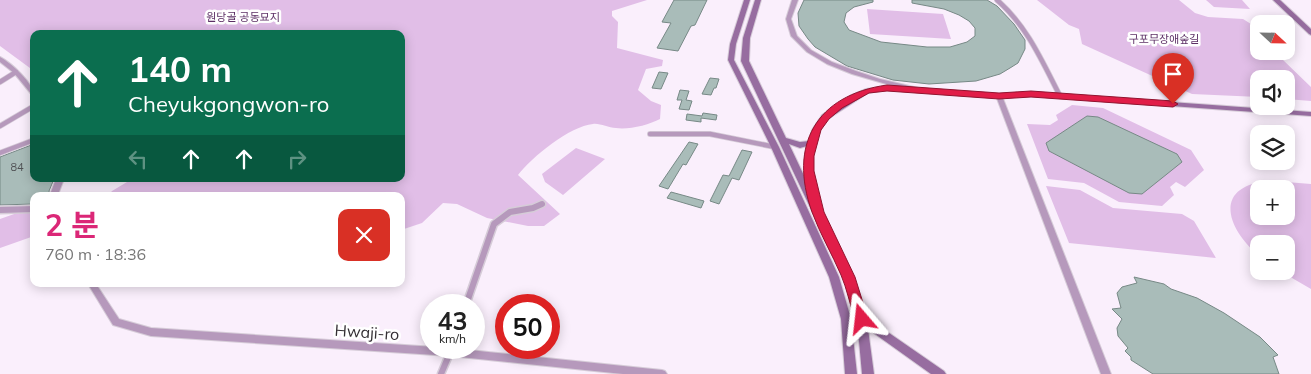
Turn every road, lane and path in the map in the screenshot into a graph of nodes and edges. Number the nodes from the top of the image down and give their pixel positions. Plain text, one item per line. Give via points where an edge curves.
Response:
1 (747, 0) edge
2 (758, 0) edge
3 (795, 0) edge
4 (996, 0) edge
5 (1276, 0) edge
6 (1311, 33) edge
7 (0, 59) edge
8 (16, 72) junction
9 (0, 82) edge
10 (30, 89) edge
11 (916, 89) junction
12 (999, 96) junction
13 (1060, 96) junction
14 (30, 108) edge
15 (1311, 114) edge
16 (0, 126) edge
17 (650, 134) dead end
18 (784, 140) junction
19 (30, 142) edge
20 (812, 143) junction
21 (775, 147) junction
22 (0, 153) edge
23 (542, 204) dead end
24 (30, 209) edge
25 (0, 210) edge
26 (818, 212) junction
27 (94, 287) edge
28 (470, 294) edge
29 (862, 319) junction
30 (420, 348) edge
31 (485, 354) edge
32 (447, 359) edge
33 (441, 374) edge
34 (662, 374) edge
35 (852, 374) edge
36 (868, 374) edge
37 (940, 374) edge
38 (1106, 374) edge

1 - 21 main road via 731,60
2 - 18 main road via 746,40 745,61
3 - 11 street via 788,12 788,22 796,38 808,50 829,63 860,75
4 - 13 street via 1022,24
5 - 6 main road
7 - 8 street
8 - 9 street
8 - 10 street
11 - 12 main road
11 - 20 main road via 866,91 825,117
12 - 13 main road
12 - 38 street
13 - 15 main road
14 - 16 street
17 - 21 street via 710,134
18 - 20 main road via 800,145
18 - 26 main road
19 - 22 street
20 - 26 main road via 809,171
21 - 35 main road via 834,277 846,319
23 - 28 street via 510,212 494,224
24 - 25 street
26 - 29 main road via 848,277
27 - 30 street, Hwaji-ro via 116,322 151,332
29 - 36 main road
29 - 37 main road
31 - 34 street, Hwaji-ro
32 - 33 street

